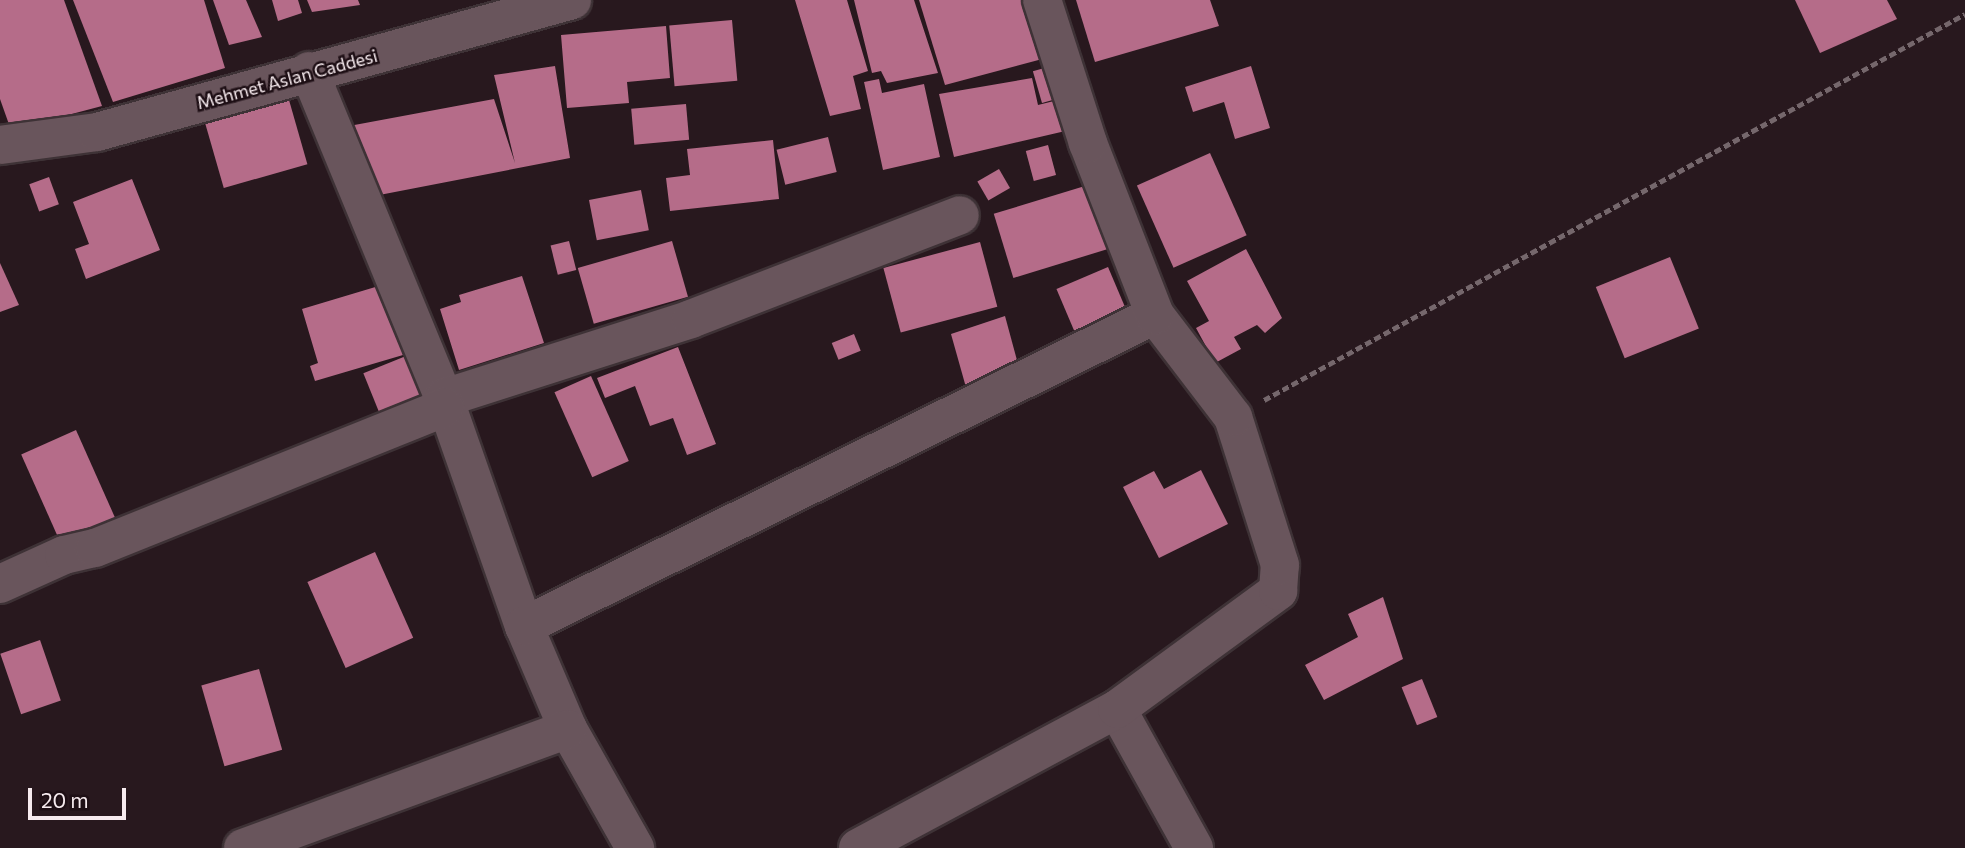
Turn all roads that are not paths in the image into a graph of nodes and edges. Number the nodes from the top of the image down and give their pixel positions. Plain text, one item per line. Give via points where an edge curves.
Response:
1 (1042, 0) edge
2 (553, 4) edge
3 (309, 71) junction
4 (0, 145) edge
5 (960, 215) dead end
6 (1156, 315) junction
7 (444, 403) junction
8 (0, 584) edge
9 (524, 626) junction
10 (1117, 709) junction
11 (568, 729) junction
12 (243, 848) edge
13 (635, 848) edge
14 (858, 848) edge
15 (1195, 848) edge

1 - 6 street via 1088,142
2 - 3 street, Mehmet Aslan Caddesi
3 - 4 street, Mehmet Aslan Caddesi via 97,132
3 - 7 street
5 - 7 street via 691,319
6 - 9 street
6 - 10 street via 1233,417 1280,565 1278,591
7 - 8 street
7 - 9 street
9 - 11 street
10 - 14 street
10 - 15 street
11 - 12 street
11 - 13 street

